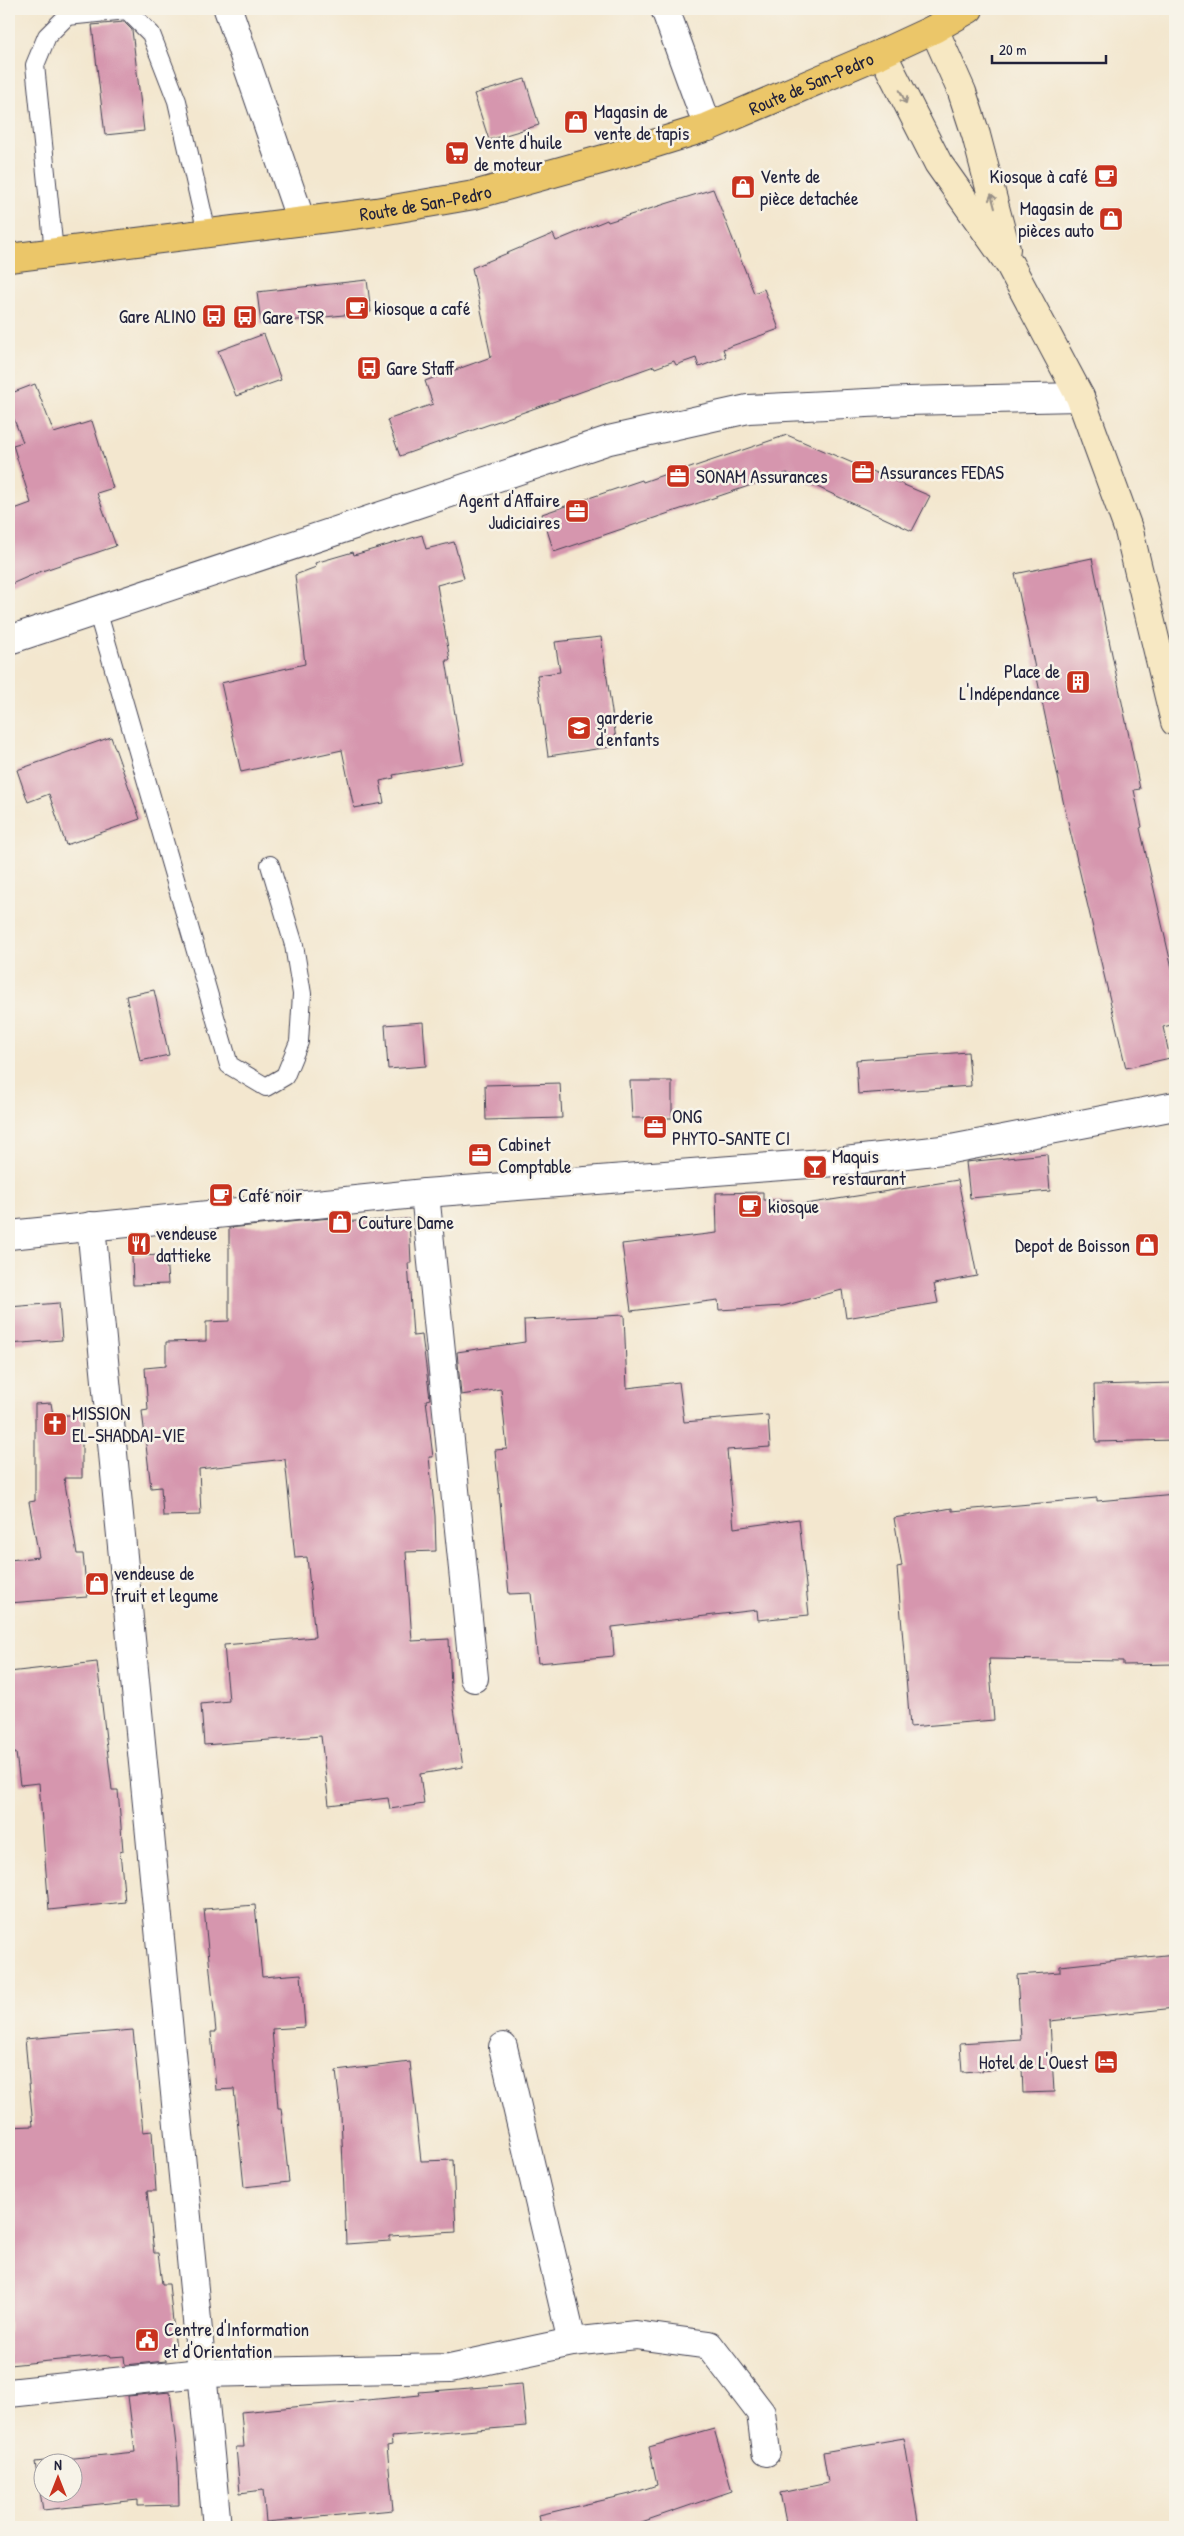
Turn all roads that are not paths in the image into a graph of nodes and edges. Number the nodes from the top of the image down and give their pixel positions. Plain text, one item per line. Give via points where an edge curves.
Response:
1 (228, 9) edge
2 (665, 9) edge
3 (969, 9) edge
4 (934, 29) junction
5 (882, 53) junction
6 (708, 127) junction
7 (301, 221) junction
8 (208, 233) junction
9 (54, 252) junction
10 (9, 258) edge
11 (1010, 265) junction
12 (1080, 397) junction
13 (97, 610) junction
14 (9, 640) edge
15 (1175, 722) edge
16 (270, 865) dead end
17 (1175, 1106) edge
18 (425, 1193) junction
19 (91, 1226) junction
20 (9, 1235) edge
21 (474, 1678) dead end
22 (503, 2047) dead end
23 (572, 2342) junction
24 (201, 2373) junction
25 (9, 2393) edge
26 (766, 2452) dead end
27 (218, 2527) edge

1 - 7 street
2 - 6 street
3 - 4 main road, Route de San-Pedro
4 - 5 main road, Route de San-Pedro
11 -> 4 main road via 976,135 962,92
5 - 6 main road, Route de San-Pedro
5 -> 11 main road via 938,163
6 - 7 main road, Route de San-Pedro via 474,195
7 - 8 main road, Route de San-Pedro
8 - 9 main road, Route de San-Pedro
8 - 9 lane via 177,101 151,34 126,10 67,16 47,36 35,65
9 - 10 main road, Route de San-Pedro
11 - 12 main road
12 - 13 street via 867,402 748,410 608,440
12 - 15 main road via 1128,531
13 - 14 street
13 - 16 lane via 229,1065 266,1087 285,1076 299,1042 302,994 294,945
17 - 18 street via 941,1150 836,1162
18 - 19 street
18 - 21 street
19 - 20 street
19 - 24 street
22 - 23 street
23 - 24 street via 450,2368
23 - 26 street via 636,2335 708,2345 761,2413
24 - 25 street
24 - 27 street

